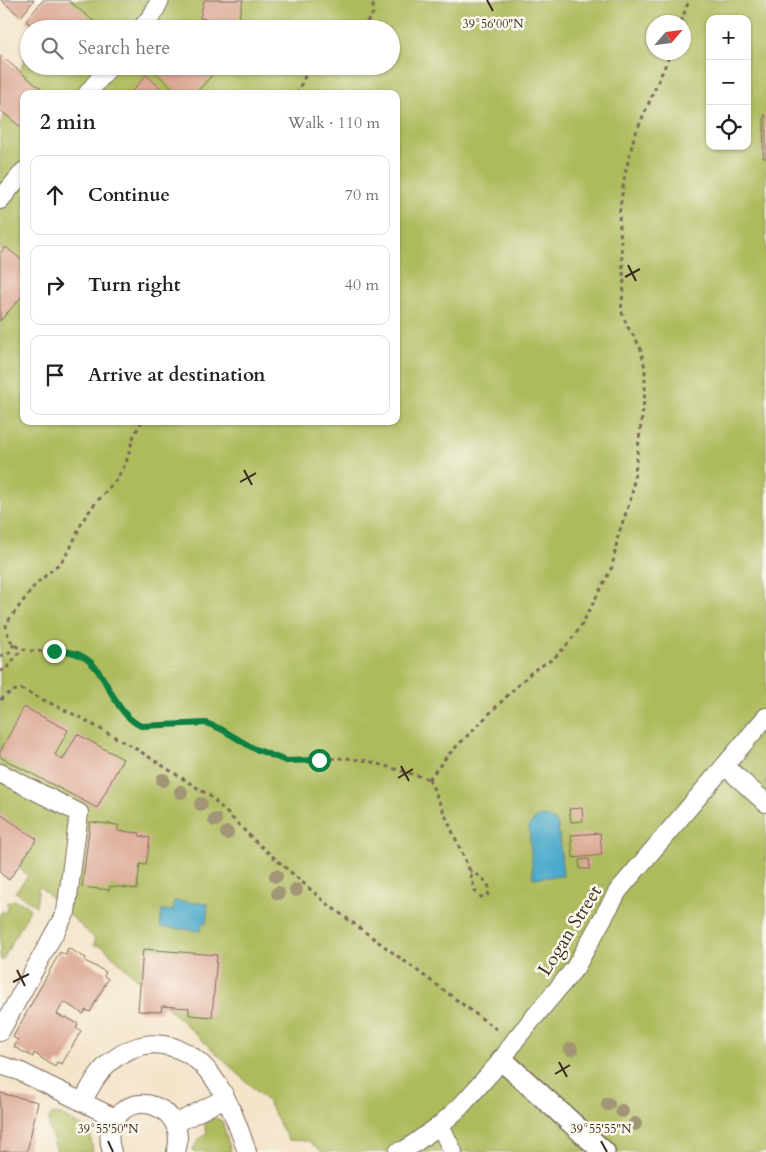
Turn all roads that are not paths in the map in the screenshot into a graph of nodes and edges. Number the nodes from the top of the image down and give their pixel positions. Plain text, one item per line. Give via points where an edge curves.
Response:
1 (160, 0) edge
2 (148, 20) edge
3 (103, 75) edge
4 (90, 90) edge
5 (20, 176) edge
6 (0, 200) edge
7 (766, 717) edge
8 (725, 766) junction
9 (0, 773) edge
10 (766, 803) edge
11 (0, 1032) edge
12 (502, 1060) junction
13 (0, 1064) edge
14 (226, 1098) junction
15 (82, 1102) junction
16 (115, 1118) junction
17 (175, 1124) junction
18 (440, 1125) junction
19 (112, 1152) edge
20 (176, 1152) edge
21 (247, 1152) edge
22 (398, 1152) edge
23 (454, 1152) edge
24 (604, 1152) edge

1 - 2 street
3 - 4 street
5 - 6 street
7 - 8 street, Logan Street
8 - 10 street
8 - 12 street, Logan Street via 618,891 574,968
9 - 11 street via 79,813 66,912
12 - 18 street, Logan Street
12 - 24 street
13 - 15 street
14 - 15 street via 198,1060 176,1047 154,1043 130,1048 110,1062
14 - 17 street
14 - 21 street
15 - 16 street
16 - 17 street via 132,1106 152,1105 170,1115
16 - 19 street via 109,1137
17 - 20 street
18 - 22 street, Logan Street
18 - 23 street

